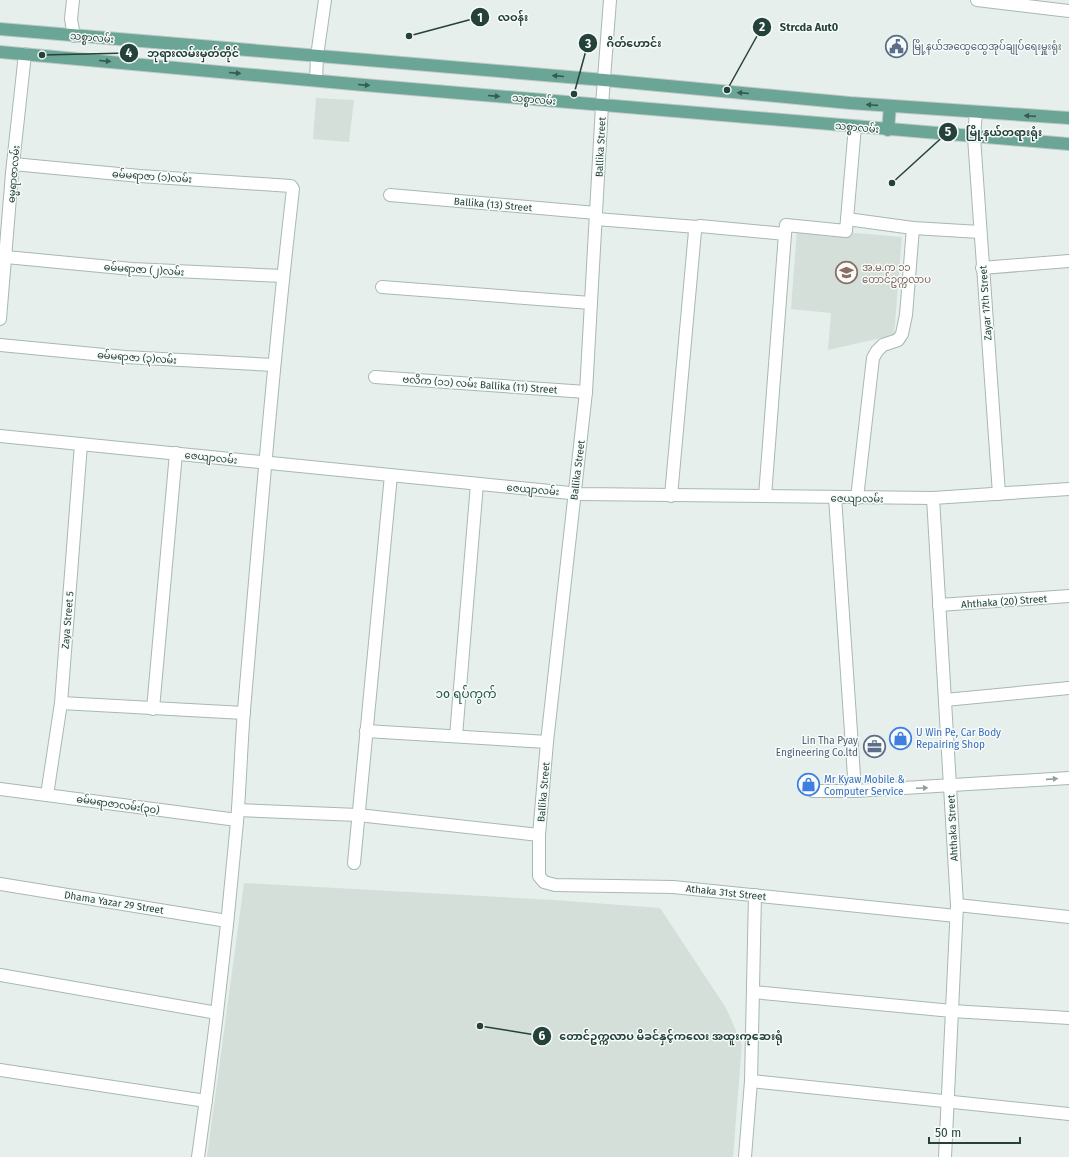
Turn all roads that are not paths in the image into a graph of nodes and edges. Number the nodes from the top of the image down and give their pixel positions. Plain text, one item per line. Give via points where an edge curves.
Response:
1 (73, 0) edge
2 (325, 0) edge
3 (610, 0) edge
4 (977, 0) edge
5 (1069, 7) edge
6 (0, 29) edge
7 (74, 36) junction
8 (0, 52) edge
9 (25, 54) junction
10 (317, 56) junction
11 (316, 80) junction
12 (604, 80) junction
13 (602, 105) junction
14 (890, 106) junction
15 (976, 112) junction
16 (1069, 118) edge
17 (855, 126) junction
18 (888, 130) junction
19 (974, 137) junction
20 (1069, 144) edge
21 (8, 170) edge
22 (390, 195) dead end
23 (596, 216) junction
24 (847, 219) junction
25 (697, 227) junction
26 (912, 228) junction
27 (980, 232) junction
28 (785, 234) junction
29 (6, 257) junction
30 (1069, 261) edge
31 (982, 268) junction
32 (283, 276) junction
33 (382, 287) dead end
34 (591, 303) junction
35 (0, 319) edge
36 (0, 345) edge
37 (274, 365) junction
38 (375, 376) dead end
39 (586, 392) junction
40 (0, 436) edge
41 (81, 444) junction
42 (176, 453) junction
43 (266, 462) junction
44 (391, 475) junction
45 (477, 484) junction
46 (1069, 489) edge
47 (574, 493) junction
48 (999, 494) junction
49 (671, 496) junction
50 (765, 496) junction
51 (835, 497) junction
52 (857, 498) junction
53 (933, 498) junction
54 (1069, 596) edge
55 (939, 605) junction
56 (1069, 688) edge
57 (945, 700) junction
58 (61, 703) junction
59 (153, 708) junction
60 (244, 712) junction
61 (366, 731) junction
62 (456, 736) junction
63 (547, 742) junction
64 (1069, 778) edge
65 (950, 786) junction
66 (0, 789) edge
67 (813, 791) dead end
68 (855, 792) junction
69 (48, 795) junction
70 (237, 815) junction
71 (358, 815) junction
72 (539, 835) junction
73 (354, 863) dead end
74 (0, 884) edge
75 (755, 895) junction
76 (956, 911) junction
77 (1069, 917) edge
78 (227, 921) junction
79 (0, 975) edge
80 (753, 992) junction
81 (952, 1011) junction
82 (217, 1013) junction
83 (1069, 1018) edge
84 (0, 1070) edge
85 (751, 1081) junction
86 (206, 1101) junction
87 (947, 1102) junction
88 (1069, 1114) edge
89 (198, 1157) edge
90 (745, 1157) edge
91 (944, 1157) edge

1 - 7 street via 71,19
2 - 10 street
3 - 12 street, Ballika Street
4 - 5 street
6 - 7 main road, သစ္စာလမ်း
7 - 10 main road, သစ္စာလမ်း
8 - 9 main road, သစ္စာလမ်း
9 -> 11 main road, သစ္စာလမ်း
9 - 21 street, ဓမ္မရာဇာလမ်း
10 - 11 street
12 -> 10 main road, သစ္စာလမ်း
11 -> 13 main road, သစ္စာလမ်း
12 - 13 street, Ballika Street
14 -> 12 main road, သစ္စာလမ်း
13 - 17 main road, သစ္စာလမ်း
13 - 23 street, Ballika Street
14 - 15 main road, သစ္စာလမ်း
14 - 18 main road
16 -> 15 main road, သစ္စာလမ်း
15 - 19 street, Zayar 17th Street
17 - 18 main road, သစ္စာလမ်း
17 - 24 street
18 - 19 main road, သစ္စာလမ်း
19 - 20 main road, သစ္စာလမ်း
19 - 27 street, Zayar 17th Street
21 - 29 street, ဓမ္မရာဇာလမ်း
21 - 32 street, ဓမ်မရာဇာ (၁)လမ်း via 291,186 293,189
22 - 23 street, Ballika (13) Street
23 - 25 street, Ballika (13) Street
23 - 34 street, Ballika Street
24 - 26 street
24 - 28 street via 846,231 786,225
25 - 28 street, Ballika (13) Street
25 - 49 street
26 - 27 street
26 - 52 street via 906,315 902,334 898,340 883,346 873,358
27 - 31 street, Zayar 17th Street
28 - 50 street
29 - 32 street, ဓမ်မရာဇာ (၂)လမ်း via 132,269
29 - 35 street, ဓမ္မရာဇာလမ်း
30 - 31 street
31 - 48 street, Zayar 17th Street
32 - 37 street
33 - 34 street
34 - 39 street, Ballika Street
36 - 37 street, ဓမ်မရာဇာ (၃)လမ်း via 125,357
37 - 43 street
38 - 39 street, ဗလိက (၁၁) လမ်း Ballika (11) Street
39 - 47 street, Ballika Street
40 - 41 street, ဇေယျာလမ်း
41 - 42 street, ဇေယျာလမ်း
41 - 58 street, Zaya Street 5
42 - 43 street, ဇေယျာလမ်း
42 - 59 street
43 - 44 street, ဇေယျာလမ်း
43 - 60 street
44 - 45 street, ဇေယျာလမ်း
44 - 61 street
45 - 47 street, ဇေယျာလမ်း
45 - 62 street
46 - 48 street, ဇေယျာလမ်း
47 - 49 street, ဇေယျာလမ်း
47 - 63 street, Ballika Street
48 - 53 street, ဇေယျာလမ်း
49 - 50 street, ဇေယျာလမ်း
50 - 51 street, ဇေယျာလမ်း
51 - 52 street, ဇေယျာလမ်း
51 - 68 street
52 - 53 street, ဇေယျာလမ်း
53 - 55 street, Ahthaka Street
54 - 55 street, Ahthaka (20) Street
55 - 57 street, Ahthaka Street
56 - 57 street
57 - 65 street, Ahthaka Street
58 - 59 street
58 - 69 street, Zaya Street 5
59 - 60 street
60 - 70 street
61 - 62 street
61 - 71 street
62 - 63 street
63 - 72 street, Ballika Street
65 -> 64 street
68 -> 65 street
65 - 76 street, Ahthaka Street
66 - 69 street, ဓမ်မရာဇာလမ်း(၃၀)
67 - 68 street
69 - 70 street, ဓမ်မရာဇာလမ်း(၃၀)
70 - 71 street, ဓမ်မရာဇာလမ်း(၃၀)
70 - 78 street
71 - 72 street, ဓမ်မရာဇာလမ်း(၃၀)
71 - 73 street
72 - 75 street, Athaka 31st Street via 539,876 544,882 555,885 673,887
74 - 78 street, Dhama Yazar 29 Street
75 - 76 street, Athaka 31st Street
75 - 80 street
76 - 77 street, Athaka 31st Street
76 - 81 street, Ahthaka Street
78 - 82 street
79 - 82 street
80 - 81 street
80 - 85 street
81 - 83 street
81 - 87 street, Ahthaka Street
82 - 86 street
84 - 86 street
85 - 87 street
85 - 90 street
86 - 89 street
87 - 88 street
87 - 91 street, Ahthaka Street

